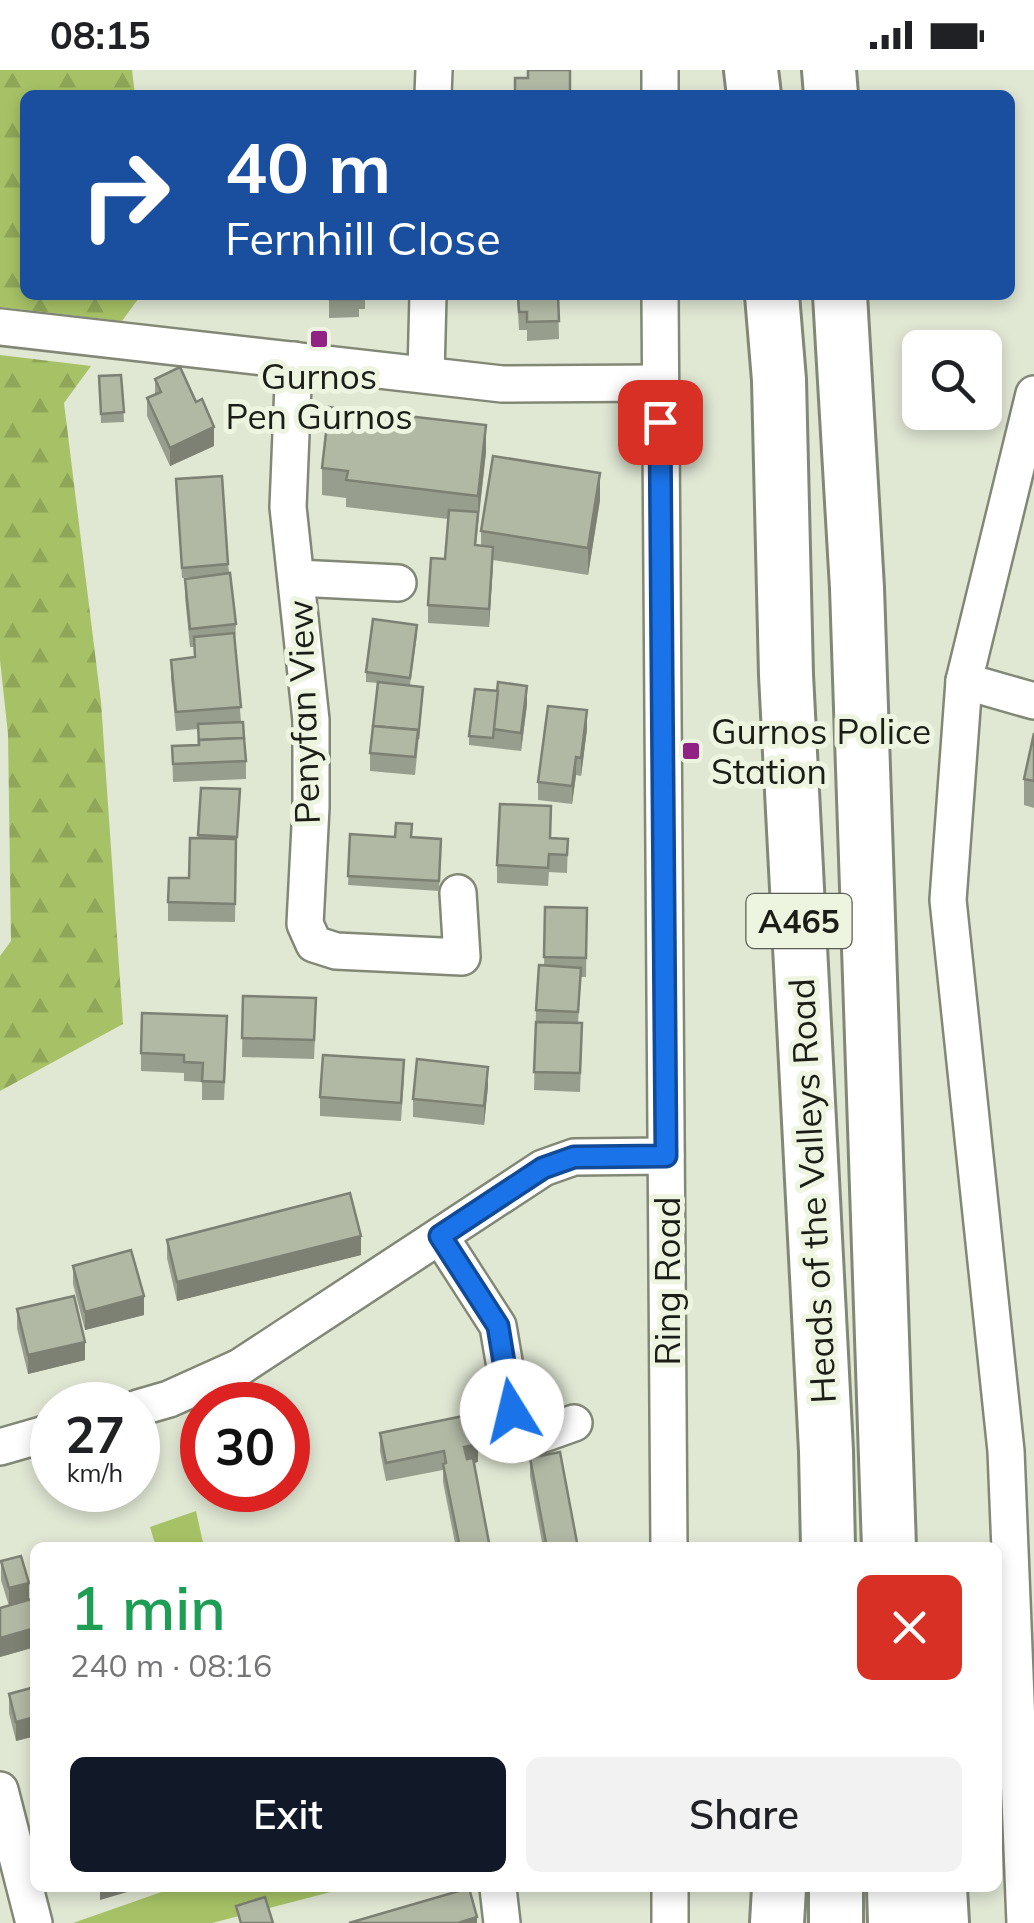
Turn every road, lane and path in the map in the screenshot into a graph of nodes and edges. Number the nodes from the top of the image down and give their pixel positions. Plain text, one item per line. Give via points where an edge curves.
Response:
1 (428, 300) edge
2 (660, 300) edge
3 (772, 300) edge
4 (840, 300) edge
5 (0, 327) edge
6 (294, 360) junction
7 (426, 374) junction
8 (659, 383) junction
9 (1034, 394) edge
10 (297, 578) junction
11 (398, 583) dead end
12 (964, 681) junction
13 (1034, 701) edge
14 (458, 893) dead end
15 (666, 1156) junction
16 (440, 1236) junction
17 (160, 1402) edge
18 (574, 1423) dead end
19 (30, 1438) edge
20 (0, 1447) edge
21 (888, 1448) junction
22 (826, 1451) junction
23 (669, 1542) edge
24 (803, 1542) edge
25 (828, 1542) edge
26 (889, 1542) edge
27 (918, 1542) edge
28 (0, 1790) edge
29 (498, 1892) edge
30 (670, 1892) edge
31 (778, 1892) edge
32 (836, 1892) edge
33 (894, 1892) edge
34 (940, 1892) edge
35 (34, 1923) edge
36 (502, 1923) edge
37 (670, 1923) edge
38 (777, 1923) edge
39 (836, 1923) edge
40 (895, 1923) edge
41 (942, 1923) edge
42 (1026, 1923) edge

1 - 7 street
2 - 8 street, Ring Road
3 - 22 highway, Heads of the Valleys Road / A465
4 - 21 highway, Heads of the Valleys Road / A465
5 - 6 street
6 - 7 street
6 - 10 street, Penyfan View via 288,507
7 - 8 street via 502,384
8 - 15 street, Ring Road
9 - 12 street
10 - 11 street
10 - 14 street, Penyfan View via 311,720 304,924 314,944 336,951 462,957
12 - 13 street
12 - 42 street via 948,900 1006,1451
15 - 16 street via 558,1162
15 - 23 street, Ring Road
16 - 17 street via 240,1367
16 - 18 street via 498,1326 518,1443
19 - 20 street
21 - 26 highway, Heads of the Valleys Road / A465
21 - 27 highway
22 - 24 highway
22 - 25 highway, Heads of the Valleys Road / A465
28 - 35 street
29 - 36 street
30 - 37 street
31 - 38 highway
32 - 39 highway
33 - 40 highway
34 - 41 highway

